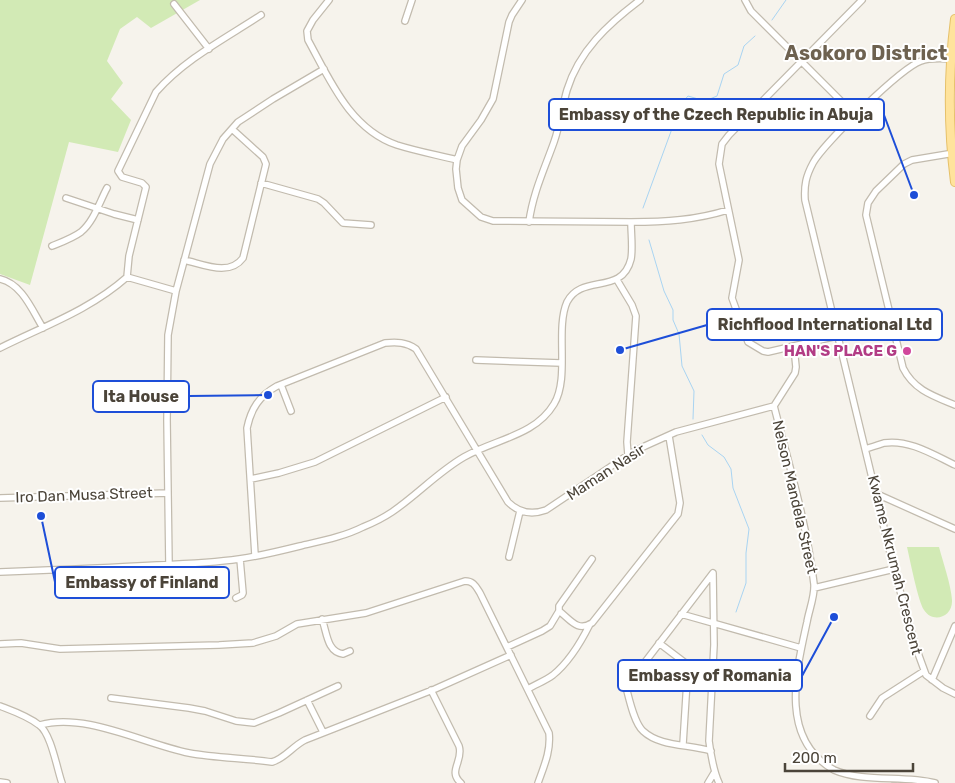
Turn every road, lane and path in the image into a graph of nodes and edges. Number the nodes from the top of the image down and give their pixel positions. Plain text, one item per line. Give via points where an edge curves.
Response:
1 (412, 0) edge
2 (522, 0) edge
3 (640, 0) edge
4 (745, 0) edge
5 (862, 0) edge
6 (328, 1) edge
7 (174, 4) dead end
8 (261, 15) dead end
9 (955, 19) edge
10 (405, 21) dead end
11 (209, 49) junction
12 (953, 59) edge
13 (801, 61) junction
14 (324, 69) junction
15 (856, 116) junction
16 (232, 129) junction
17 (953, 154) edge
18 (457, 160) junction
19 (955, 182) edge
20 (261, 184) junction
21 (107, 188) dead end
22 (66, 198) dead end
23 (98, 209) junction
24 (728, 210) junction
25 (138, 220) junction
26 (529, 222) junction
27 (631, 222) junction
28 (371, 225) dead end
29 (52, 246) dead end
30 (184, 260) junction
31 (127, 277) junction
32 (0, 279) edge
33 (617, 280) junction
34 (176, 291) junction
35 (43, 328) junction
36 (837, 336) junction
37 (794, 347) junction
38 (0, 348) edge
39 (476, 360) dead end
40 (561, 363) junction
41 (281, 384) junction
42 (446, 397) junction
43 (955, 404) edge
44 (774, 406) junction
45 (291, 411) dead end
46 (668, 436) junction
47 (478, 449) junction
48 (866, 449) junction
49 (628, 455) junction
50 (955, 465) edge
51 (251, 478) junction
52 (168, 493) junction
53 (877, 494) junction
54 (0, 498) edge
55 (520, 510) junction
56 (955, 529) edge
57 (255, 556) junction
58 (508, 557) dead end
59 (240, 559) junction
60 (592, 559) dead end
61 (169, 565) junction
62 (894, 568) junction
63 (0, 572) edge
64 (814, 588) junction
65 (236, 598) dead end
66 (559, 611) junction
67 (681, 614) junction
68 (322, 619) junction
69 (714, 623) junction
70 (590, 624) junction
71 (955, 626) edge
72 (658, 643) junction
73 (0, 644) edge
74 (507, 647) junction
75 (801, 648) junction
76 (350, 651) dead end
77 (511, 655) junction
78 (924, 671) junction
79 (932, 680) junction
80 (338, 686) dead end
81 (528, 689) junction
82 (431, 690) junction
83 (955, 694) edge
84 (112, 698) dead end
85 (307, 700) junction
86 (0, 706) edge
87 (870, 716) dead end
88 (40, 725) junction
89 (323, 732) junction
90 (682, 744) junction
91 (711, 751) junction
92 (714, 773) junction
93 (0, 782) edge
94 (7, 783) edge
95 (62, 783) edge
96 (461, 783) edge
97 (538, 783) edge
98 (708, 783) edge
99 (719, 783) edge
100 (935, 783) edge

1 - 10 street
2 - 18 street via 509,22 493,99 462,146
3 - 26 street via 608,26 578,64 567,91 557,134 533,196
4 - 13 street via 751,11
5 - 13 street
6 - 14 street via 306,31
7 - 11 street
8 - 11 street
9 - 12 main road
11 - 25 street via 156,92 120,167 122,177 146,187
12 - 15 street, Kwame Nkrumah Crescent via 926,60 915,64
12 - 17 main road via 949,103
13 - 15 street
13 - 24 street via 722,144 719,164
14 - 16 street via 273,99
14 - 18 street via 345,104 369,130 398,145
15 - 36 street, Kwame Nkrumah Crescent via 814,161 804,188
16 - 20 street via 265,160
16 - 30 street via 210,164
17 - 19 main road
17 - 43 street via 904,164 876,191 868,203 866,215 903,368 912,383
18 - 26 street via 458,188 462,200 473,211 488,220
20 - 28 street via 318,199 343,223
20 - 30 street via 243,258 237,264 223,269
21 - 23 street
22 - 23 street
23 - 25 street
23 - 29 street via 80,232
24 - 27 street via 666,222
24 - 37 street via 739,260 732,298 745,337 752,345 768,352
25 - 31 street
26 - 27 street
27 - 33 street via 632,256 629,266
30 - 34 street
31 - 34 street
31 - 35 street via 102,297
32 - 35 street via 18,288
33 - 40 street via 579,289 569,299 564,316
33 - 49 street via 636,316
34 - 52 street via 168,335
35 - 38 street
36 - 37 street
36 - 48 street, Kwame Nkrumah Crescent
37 - 44 street via 795,373
39 - 40 street
40 - 47 street via 558,396 544,418 524,431
41 - 42 street via 385,343 398,342 416,349
41 - 45 street
41 - 51 street via 268,391 251,413 247,428
42 - 47 street
42 - 51 street via 315,462
44 - 46 street, Maman Nasir
44 - 64 street, Nelson Mandela Street via 809,548
46 - 49 street, Maman Nasir
46 - 70 street via 680,510
47 - 55 street via 508,502
47 - 57 street via 447,468 392,512 360,529
48 - 50 street via 885,443 906,444
48 - 53 street, Kwame Nkrumah Crescent
49 - 55 street, Maman Nasir via 546,510 534,513
51 - 57 street
52 - 54 street, Iro Dan Musa Street
52 - 61 street
53 - 56 street
53 - 62 street, Kwame Nkrumah Crescent
55 - 58 street
57 - 59 street
59 - 61 street
59 - 65 street via 243,593
60 - 66 street via 560,603
61 - 63 street
62 - 64 street
62 - 78 street, Kwame Nkrumah Crescent
64 - 75 street, Nelson Mandela Street
66 - 70 street via 577,626
66 - 74 street via 550,626
67 - 69 street
67 - 69 street via 713,573
67 - 72 street
68 - 73 street via 297,624 276,636 253,643 68,649 21,643
68 - 74 street via 366,613 470,581 480,593
68 - 76 street via 334,652 343,654
69 - 75 street
69 - 91 street
70 - 81 street via 559,670
71 - 79 street
72 - 90 street via 688,665
72 - 90 street via 626,687 642,730 658,740
74 - 77 street
75 - 100 street, Nelson Mandela Street via 796,681 797,716 803,736 815,755 841,773 867,779 916,779
77 - 81 street
77 - 82 street
78 - 79 street, Kwame Nkrumah Crescent
78 - 87 street via 882,698
79 - 83 street, Kwame Nkrumah Crescent
80 - 85 street
81 - 97 street via 546,725 550,742
82 - 89 street
82 - 96 street via 459,746 460,754 454,770
84 - 85 street via 189,708 254,723
85 - 89 street
86 - 88 street
88 - 89 street via 72,723 101,727 191,753 272,762 298,743
88 - 95 street via 48,738
90 - 91 street
91 - 92 street
92 - 98 street
92 - 99 street
93 - 94 street

